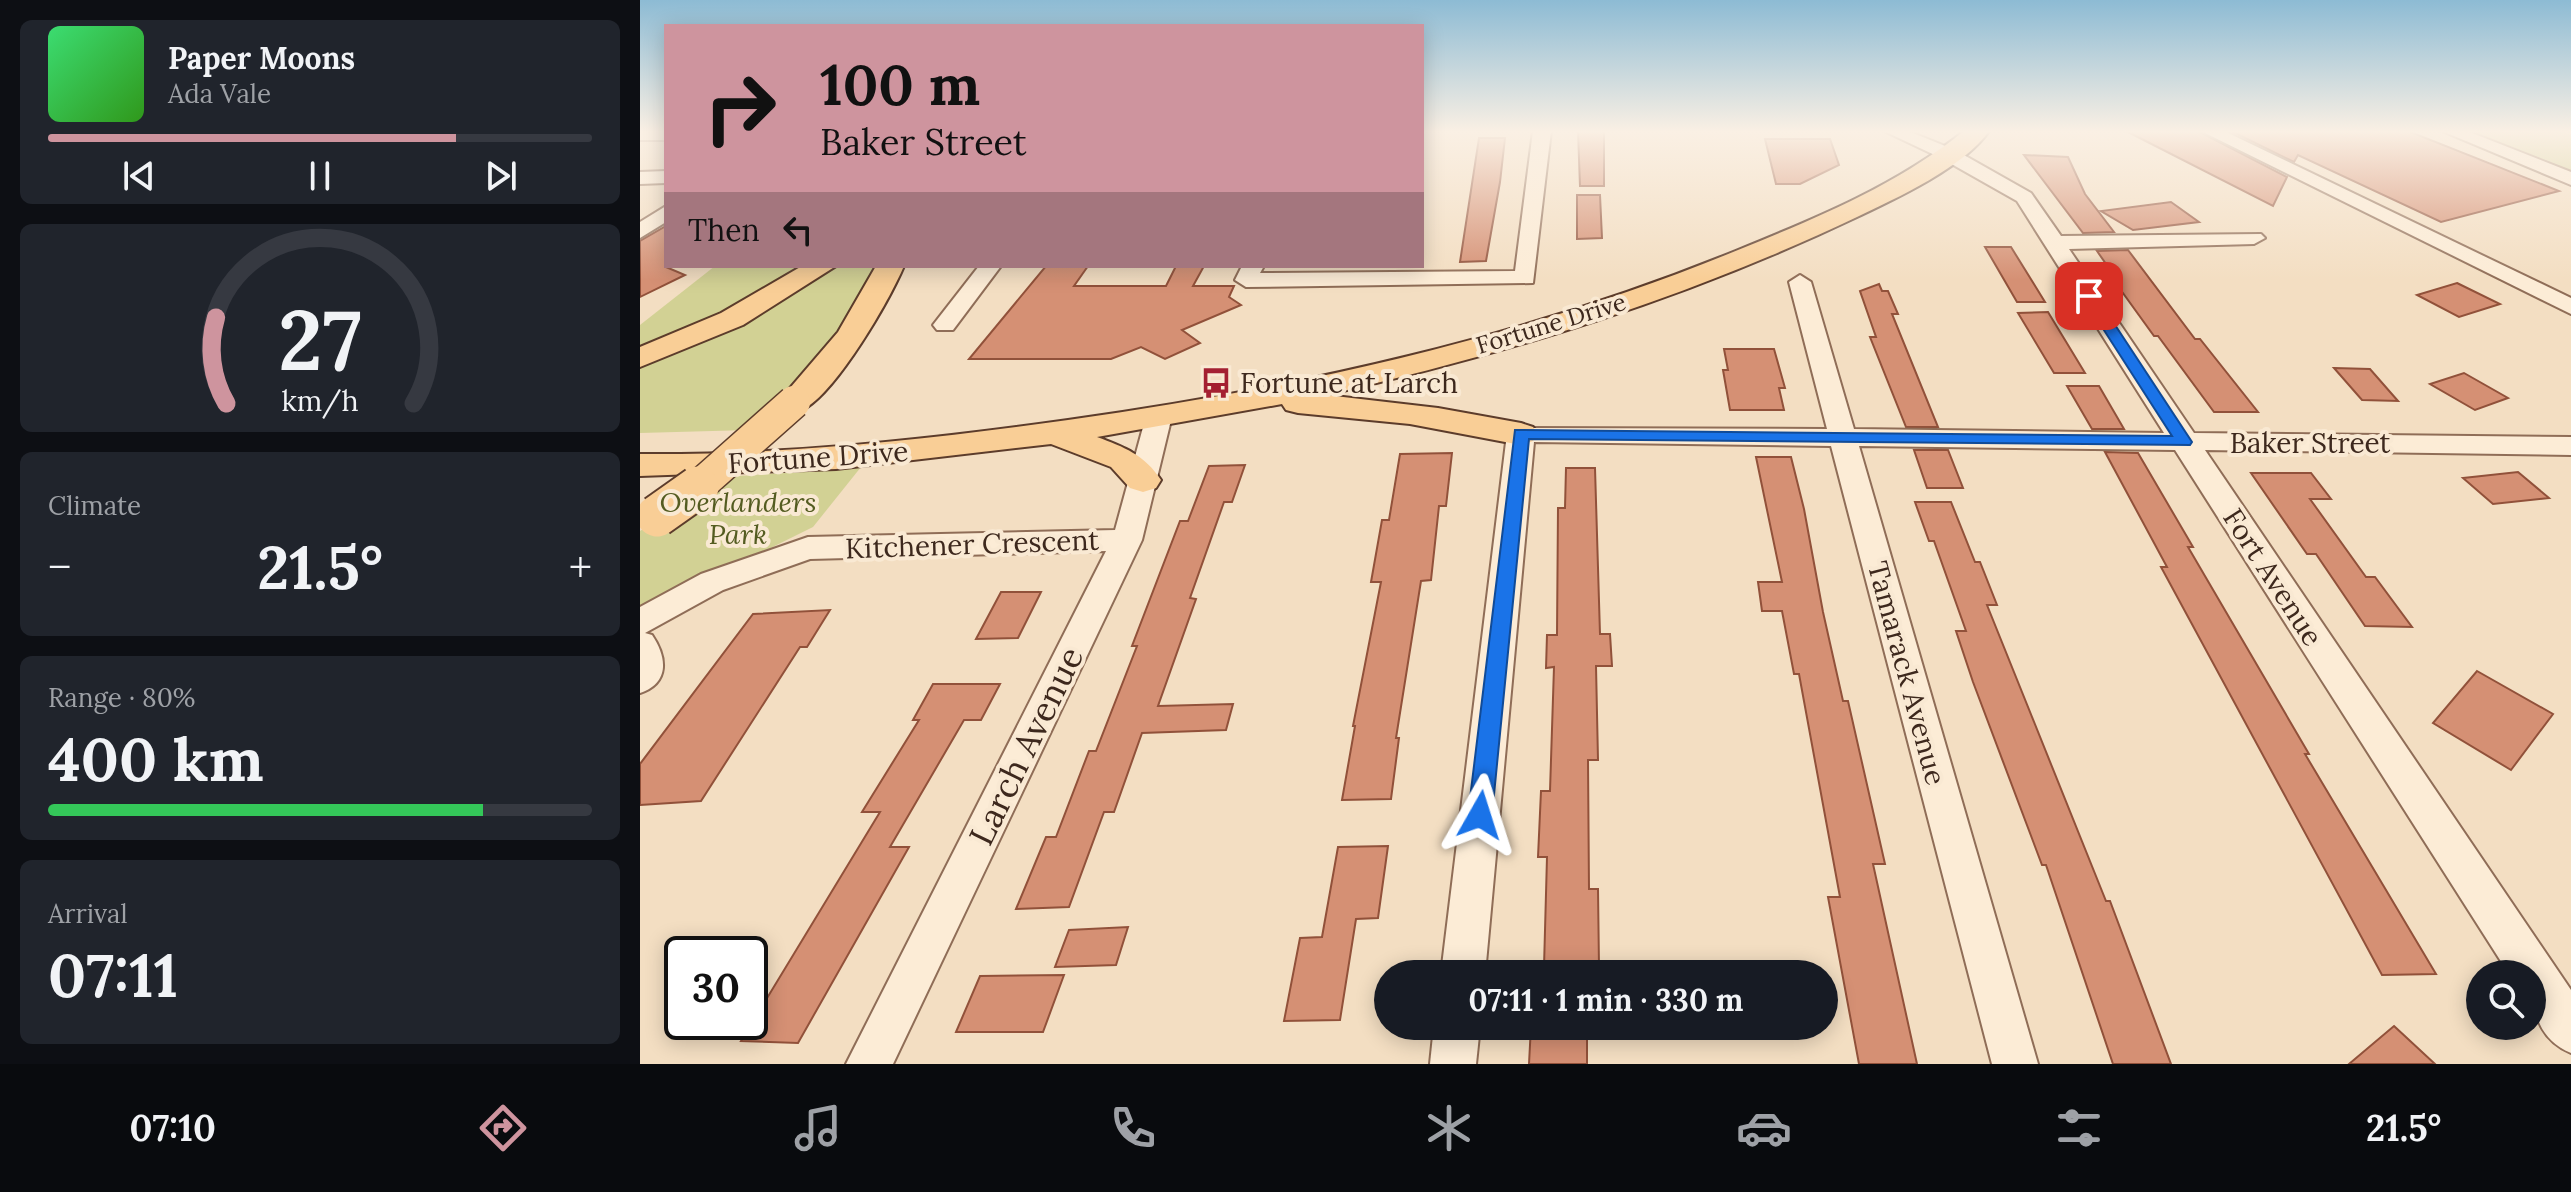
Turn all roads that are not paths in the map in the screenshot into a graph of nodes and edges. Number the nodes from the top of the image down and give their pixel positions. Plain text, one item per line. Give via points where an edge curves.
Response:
1 (1536, 181) edge
2 (1904, 181) edge
3 (1995, 181) edge
4 (2312, 181) edge
5 (664, 214) edge
6 (640, 232) edge
7 (2254, 238) dead end
8 (2054, 243) junction
9 (819, 268) edge
10 (889, 268) edge
11 (988, 268) edge
12 (1252, 268) edge
13 (1800, 282) dead end
14 (2571, 307) edge
15 (945, 325) dead end
16 (640, 358) edge
17 (1260, 400) junction
18 (1158, 420) junction
19 (1055, 433) junction
20 (1521, 434) junction
21 (1843, 438) junction
22 (996, 441) junction
23 (640, 442) edge
24 (2184, 442) junction
25 (2571, 446) edge
26 (640, 465) edge
27 (1143, 480) junction
28 (648, 521) edge
29 (1127, 540) junction
30 (640, 622) edge
31 (640, 644) edge
32 (640, 679) edge
33 (1465, 960) edge
34 (2571, 1030) edge
35 (1456, 1040) edge
36 (869, 1064) edge
37 (1453, 1064) edge
38 (2015, 1064) edge

1 - 12 street via 1525,278 1246,280
2 - 17 main road, Fortune Drive via 1735,262 1614,306 1512,338
3 - 8 street, Fort Avenue via 2024,197
4 - 14 street
5 - 6 street
7 - 8 street
8 - 24 street, Fort Avenue
9 - 16 main road via 732,319
10 - 28 main road, bridge via 852,336 794,402 695,490
11 - 15 street
13 - 21 street, Tamarack Avenue
17 - 18 main road, Fortune Drive
17 - 20 main road via 1383,409
18 - 19 main road, Fortune Drive
18 - 27 street, Larch Avenue
19 - 22 main road, Fortune Drive
19 - 27 main road via 1123,459
20 - 21 street, Baker Street
20 - 33 street
21 - 24 street, Baker Street
21 - 38 street, Tamarack Avenue
22 - 23 main road, Fortune Drive via 931,432
22 - 26 main road, Fortune Drive via 825,461
24 - 25 street, Baker Street
24 - 34 street, Fort Avenue
27 - 29 street, Larch Avenue
29 - 30 street, Kitchener Crescent via 808,548 712,582
29 - 36 street, Larch Avenue
31 - 32 street via 647,671
35 - 37 street

